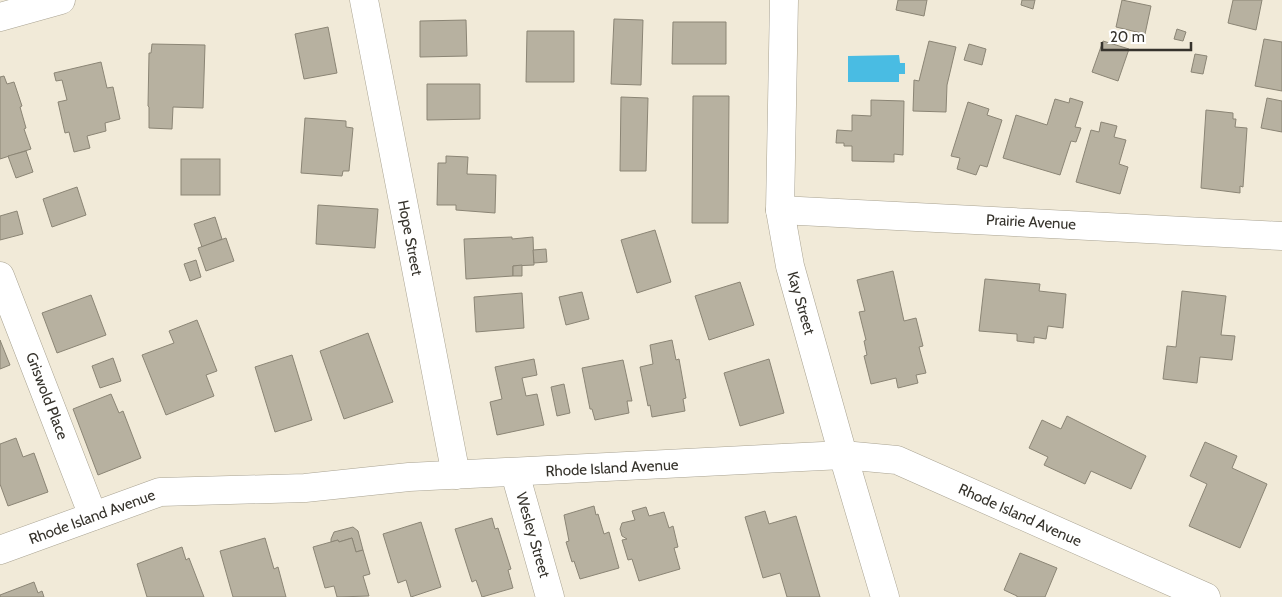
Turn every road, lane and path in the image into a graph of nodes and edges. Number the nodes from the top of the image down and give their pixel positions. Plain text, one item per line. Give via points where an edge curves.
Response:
1 (62, 0) edge
2 (364, 0) edge
3 (784, 0) edge
4 (0, 17) edge
5 (780, 210) junction
6 (1282, 236) edge
7 (0, 276) edge
8 (843, 456) junction
9 (515, 473) junction
10 (456, 475) junction
11 (93, 516) junction
12 (0, 550) edge
13 (550, 597) edge
14 (885, 597) edge
15 (1206, 597) edge

1 - 4 street
2 - 10 street, Hope Street
3 - 5 street, Kay Street
5 - 6 street, Prairie Avenue
5 - 8 street, Kay Street via 790,266
7 - 11 street, Griswold Place
8 - 9 street, Rhode Island Avenue
8 - 14 street, Kay Street
8 - 15 street, Rhode Island Avenue via 897,460
9 - 10 street, Rhode Island Avenue
9 - 13 street, Wesley Street
10 - 11 street, Rhode Island Avenue via 305,488 160,492
11 - 12 street, Rhode Island Avenue

